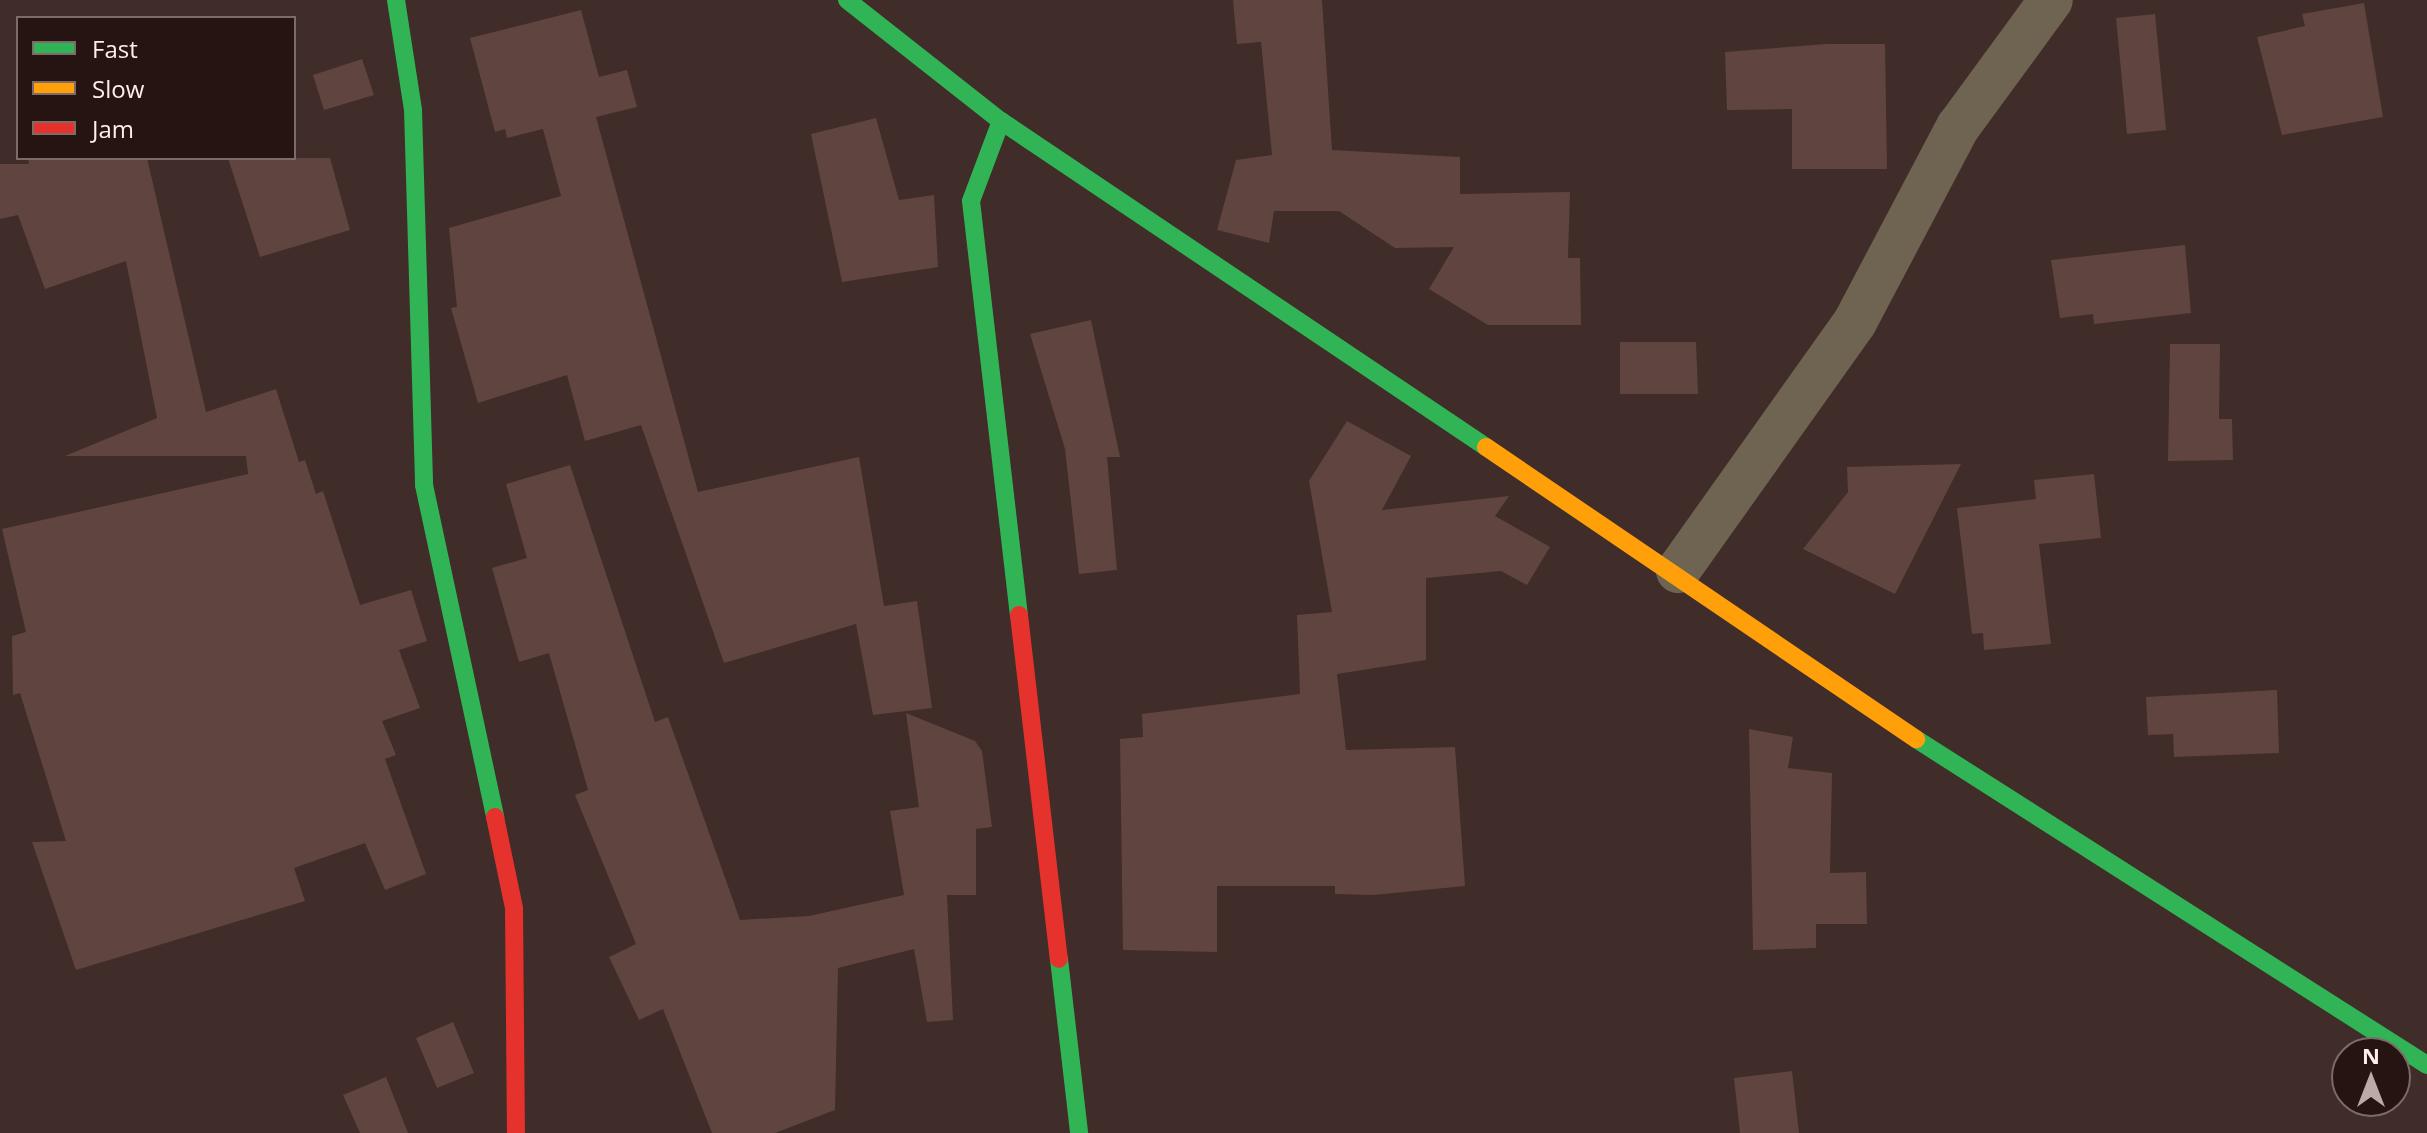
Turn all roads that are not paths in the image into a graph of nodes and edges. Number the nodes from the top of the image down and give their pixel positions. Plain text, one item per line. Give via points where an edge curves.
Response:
1 (396, 0) edge
2 (847, 0) edge
3 (2051, 0) edge
4 (1001, 121) junction
5 (1678, 571) junction
6 (2427, 1065) edge
7 (516, 1133) edge
8 (1079, 1133) edge

1 - 7 street via 413,110 424,485 514,908
2 - 4 street
3 - 5 street via 1958,127 1855,322
4 - 5 street via 1317,338
4 - 8 street via 971,201
5 - 6 street via 1973,779

